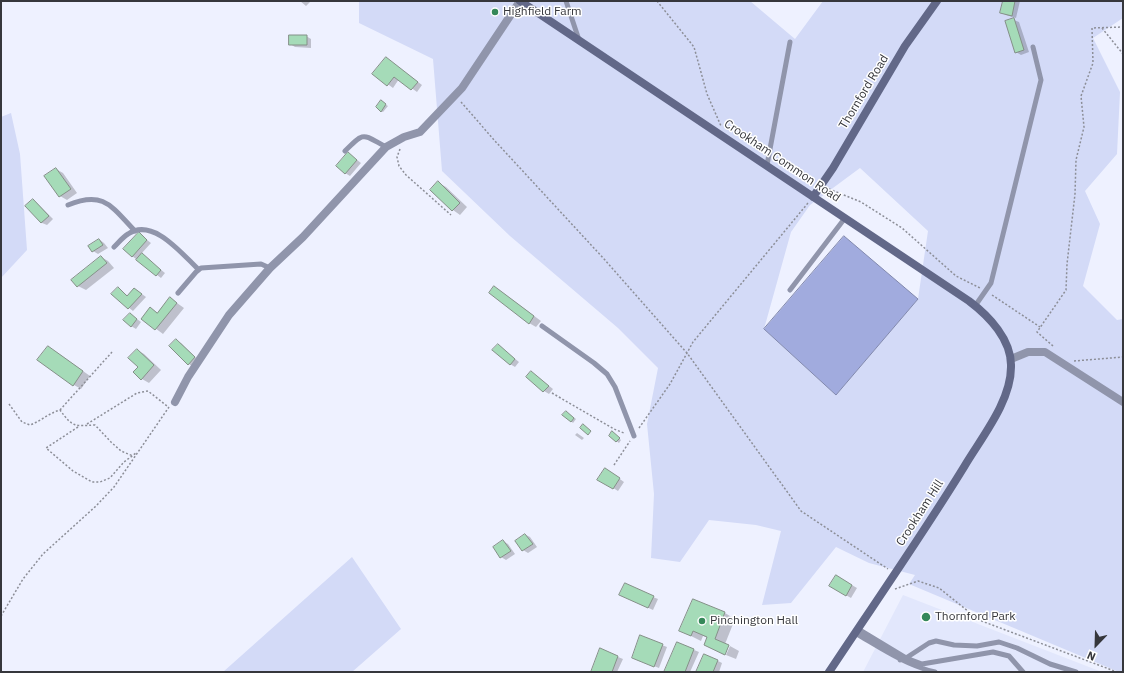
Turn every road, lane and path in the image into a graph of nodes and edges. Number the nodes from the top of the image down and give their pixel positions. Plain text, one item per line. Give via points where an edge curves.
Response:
1 (520, 1) edge
2 (566, 1) edge
3 (657, 1) edge
4 (937, 1) edge
5 (1123, 27) edge
6 (1102, 28) junction
7 (580, 42) junction
8 (790, 42) dead end
9 (1033, 47) dead end
10 (1123, 54) edge
11 (455, 95) junction
12 (722, 127) dead end
13 (404, 137) junction
14 (386, 147) junction
15 (345, 151) dead end
16 (766, 165) junction
17 (821, 185) junction
18 (813, 197) junction
19 (68, 205) dead end
20 (451, 216) dead end
21 (845, 218) junction
22 (135, 231) junction
23 (114, 247) dead end
24 (270, 268) junction
25 (198, 269) junction
26 (790, 290) dead end
27 (986, 291) junction
28 (178, 293) dead end
29 (975, 306) junction
30 (542, 326) dead end
31 (1040, 327) junction
32 (1054, 347) dead end
33 (112, 352) dead end
34 (687, 352) junction
35 (1123, 357) edge
36 (1011, 359) junction
37 (1070, 361) dead end
38 (552, 393) dead end
39 (175, 402) dead end
40 (1123, 402) edge
41 (9, 404) dead end
42 (60, 410) junction
43 (86, 425) junction
44 (78, 426) junction
45 (634, 436) junction
46 (137, 452) junction
47 (132, 456) junction
48 (614, 465) dead end
49 (895, 574) junction
50 (895, 589) dead end
51 (1, 616) edge
52 (856, 631) junction
53 (906, 658) junction
54 (900, 660) junction
55 (829, 672) edge
56 (935, 672) edge
57 (1023, 672) edge
58 (1076, 672) edge
59 (1117, 672) edge

1 - 7 street, Crookham Common Road
1 - 11 street
2 - 7 lane
3 - 12 path via 694,46 707,94
4 - 17 street, Thornford Road via 905,46
5 - 6 path
6 - 10 path
6 - 31 path via 1092,28 1093,64 1081,96 1084,127 1076,160 1066,290
7 - 16 street, Crookham Common Road
8 - 16 lane
9 - 27 lane via 1041,80 991,283
11 - 13 street via 420,132
11 - 34 path
13 - 14 street
13 - 20 path via 397,157 399,166
14 - 15 lane via 366,136 359,138
14 - 24 street via 303,237
16 - 18 street, Crookham Common Road
17 - 18 street, Thornford Road
17 - 27 path via 861,202 902,228 956,276
18 - 21 street, Crookham Common Road
18 - 34 path
19 - 22 lane via 80,200 105,201
21 - 26 lane
21 - 29 street, Crookham Common Road
22 - 23 lane via 129,233
22 - 25 lane via 142,229 158,233
24 - 25 lane via 261,264
24 - 39 street via 229,315 188,377
25 - 28 lane
27 - 29 lane
27 - 31 path
29 - 36 street, Crookham Common Road via 993,323 1002,336
30 - 45 lane via 607,374 615,387
31 - 32 path via 1037,332
33 - 42 path
34 - 45 path via 670,384
34 - 49 path via 801,511
35 - 37 path
36 - 40 street via 1028,352 1045,352
36 - 49 street, Crookham Hill via 1011,374 1006,394 997,412
38 - 45 path via 614,429
41 - 42 path via 22,422 30,425
42 - 44 path via 71,423
43 - 44 path
43 - 46 path via 137,392 148,391 169,407
43 - 47 path via 95,425 111,442
44 - 47 path via 46,448 92,482 110,478
45 - 48 path
46 - 47 path
46 - 51 path via 114,487 43,554 23,579
49 - 52 street, Crookham Hill
50 - 59 path via 918,581 939,588 978,620
52 - 53 lane
52 - 54 lane
52 - 55 street, Crookham Hill
53 - 54 lane
53 - 57 lane via 922,664 993,652 1009,656
53 - 58 lane via 936,641 976,646 999,642
54 - 56 lane

